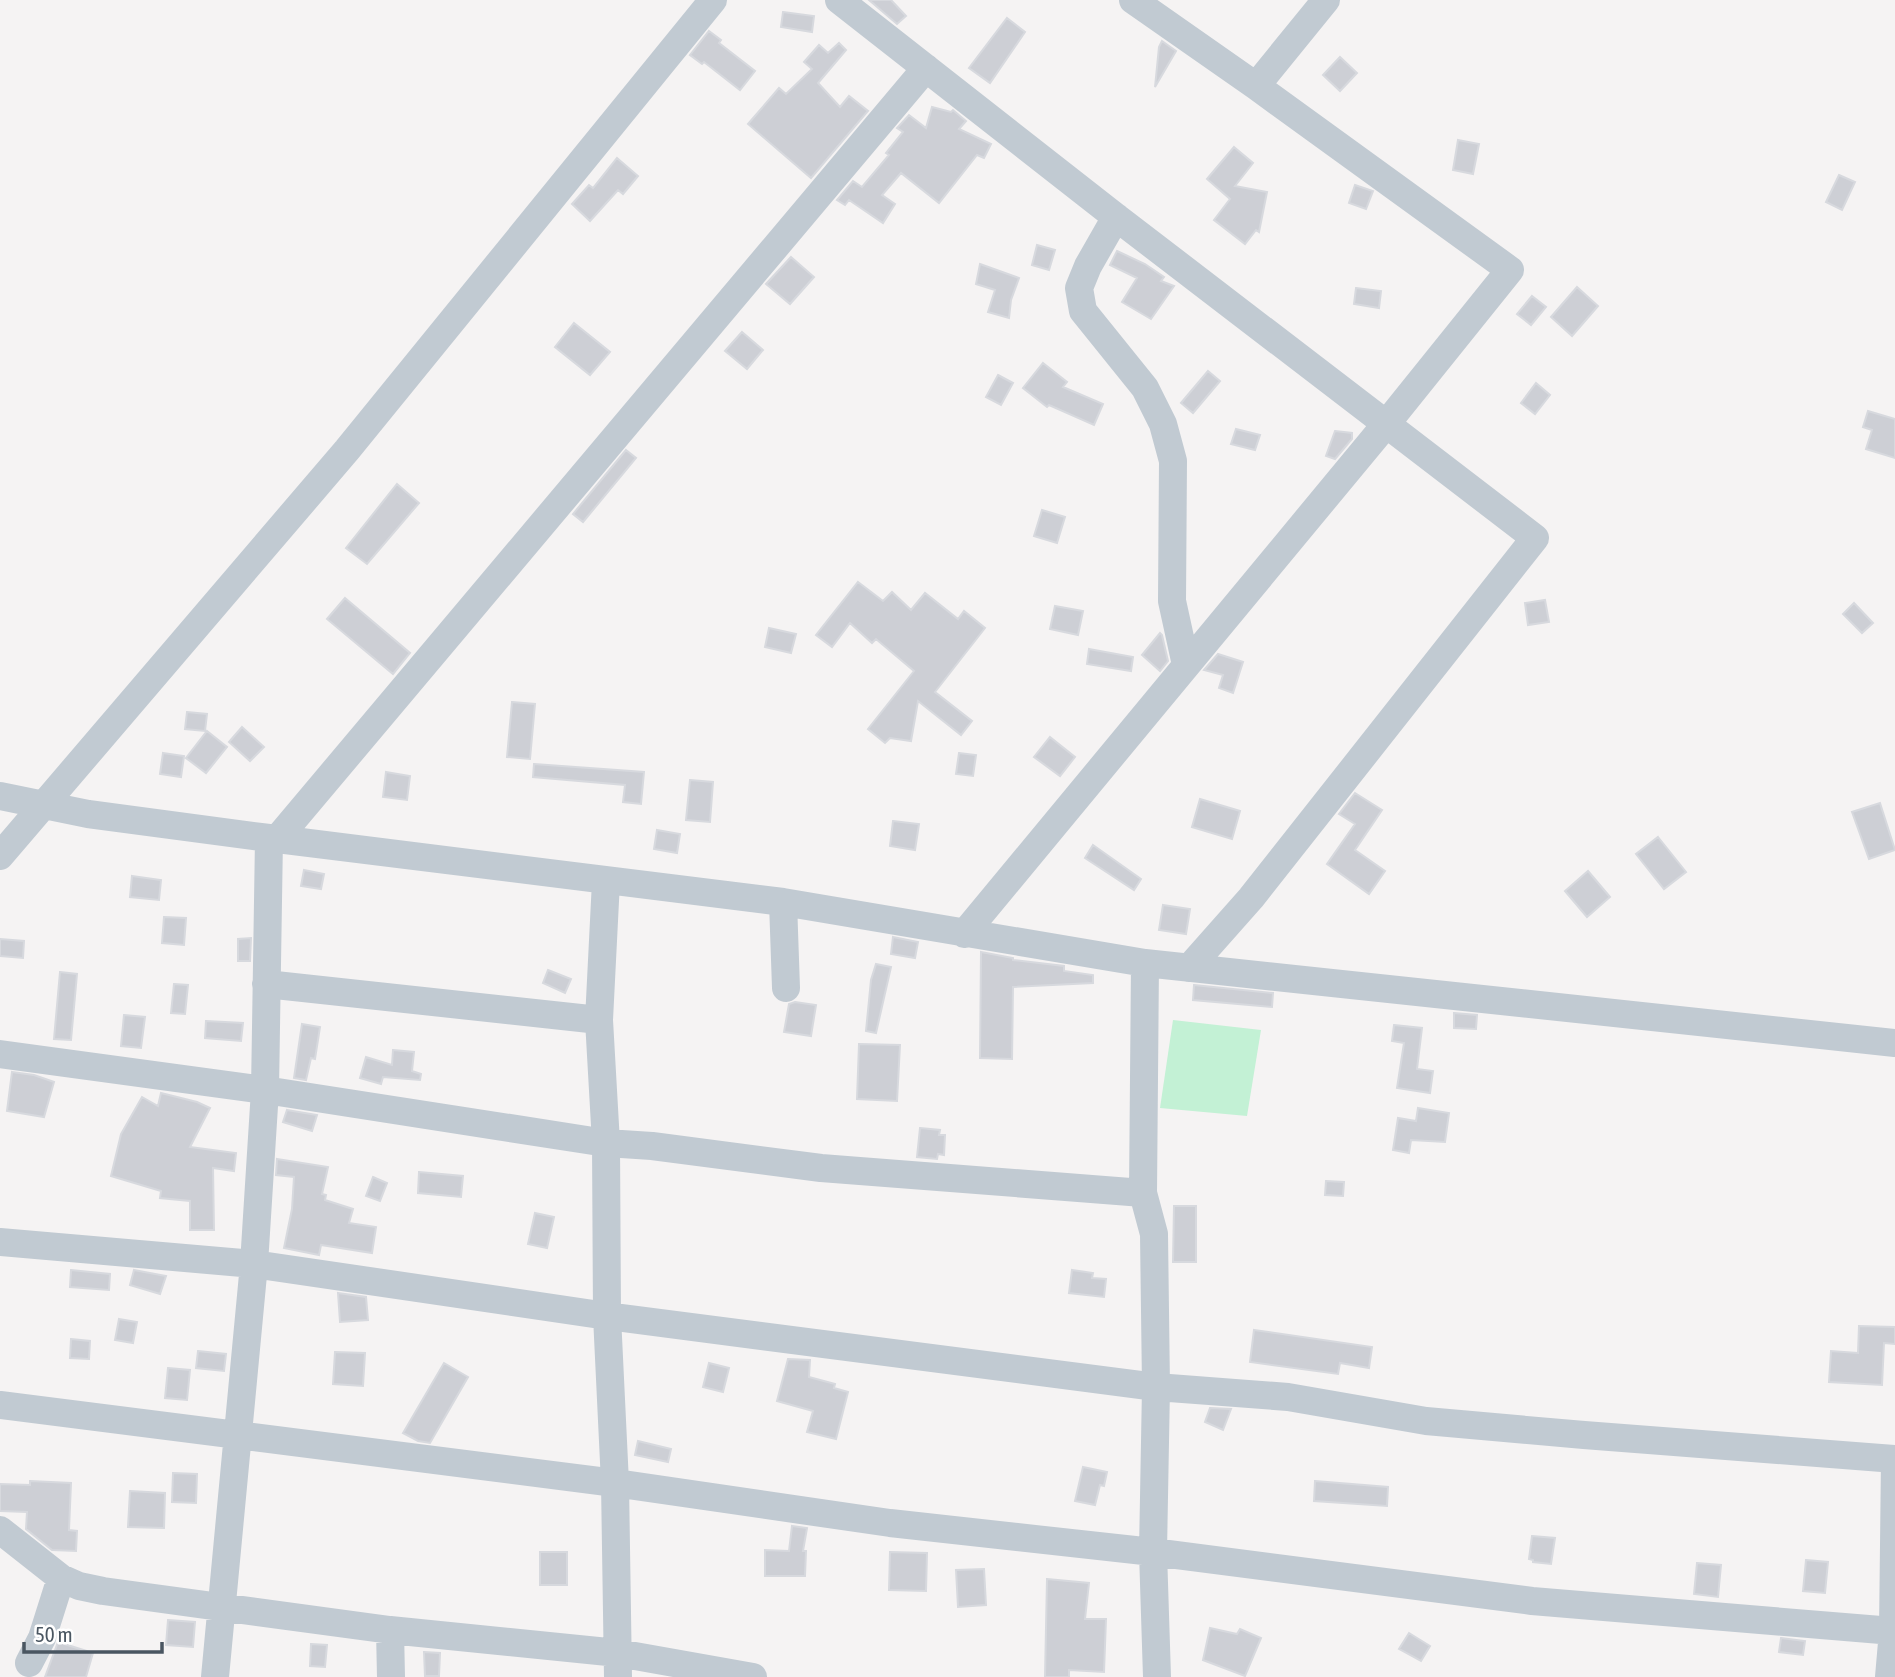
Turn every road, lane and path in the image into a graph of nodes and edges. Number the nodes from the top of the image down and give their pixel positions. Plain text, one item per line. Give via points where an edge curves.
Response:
1 (713, 0) edge
2 (839, 0) edge
3 (1326, 0) edge
4 (1140, 2) edge
5 (926, 68) junction
6 (1256, 86) junction
7 (1116, 217) junction
8 (1387, 423) junction
9 (1186, 665) junction
10 (0, 796) edge
11 (44, 806) junction
12 (273, 838) junction
13 (0, 856) edge
14 (606, 881) junction
15 (783, 902) junction
16 (964, 934) junction
17 (1145, 963) junction
18 (1189, 968) junction
19 (266, 984) junction
20 (786, 988) dead end
21 (599, 1020) junction
22 (1895, 1042) edge
23 (0, 1054) edge
24 (265, 1090) junction
25 (606, 1143) junction
26 (1143, 1193) junction
27 (0, 1242) edge
28 (254, 1265) junction
29 (607, 1316) junction
30 (1156, 1387) junction
31 (0, 1405) edge
32 (238, 1435) junction
33 (1895, 1459) edge
34 (615, 1483) junction
35 (0, 1530) edge
36 (1153, 1552) junction
37 (61, 1578) junction
38 (222, 1608) junction
39 (390, 1630) junction
40 (1893, 1631) junction
41 (29, 1663) dead end
42 (618, 1665) edge
43 (215, 1677) edge
44 (391, 1677) edge
45 (753, 1677) edge
46 (1157, 1677) edge
47 (1889, 1677) edge

1 - 11 street via 347,450
2 - 5 street
3 - 6 street
4 - 6 street
5 - 7 street
5 - 12 street
6 - 8 street via 1510,270
7 - 8 street
7 - 9 street via 1079,288 1083,311 1145,388 1163,424 1173,461 1172,601
8 - 9 street
8 - 18 street via 1535,538 1251,898
9 - 16 street
10 - 11 street
11 - 12 street
11 - 13 street
12 - 14 street
12 - 19 street
14 - 15 street
14 - 21 street
15 - 16 street
15 - 20 street
16 - 17 street
17 - 18 street
17 - 26 street
18 - 22 street
19 - 21 street
19 - 24 street
21 - 25 street
23 - 24 street
24 - 25 street
24 - 28 street
25 - 26 street via 821,1168
25 - 29 street
26 - 30 street via 1154,1234
27 - 28 street
28 - 29 street
28 - 32 street
29 - 30 street
29 - 34 street
30 - 33 street via 1288,1397 1426,1421
30 - 36 street
31 - 32 street
32 - 34 street
32 - 38 street
33 - 40 street
34 - 36 street via 890,1523
34 - 42 street
35 - 37 street
36 - 40 street via 1532,1601
36 - 46 street
37 - 38 street via 103,1591
37 - 41 street
38 - 39 street
38 - 43 street
39 - 42 street
39 - 44 street
40 - 47 street
42 - 45 street

